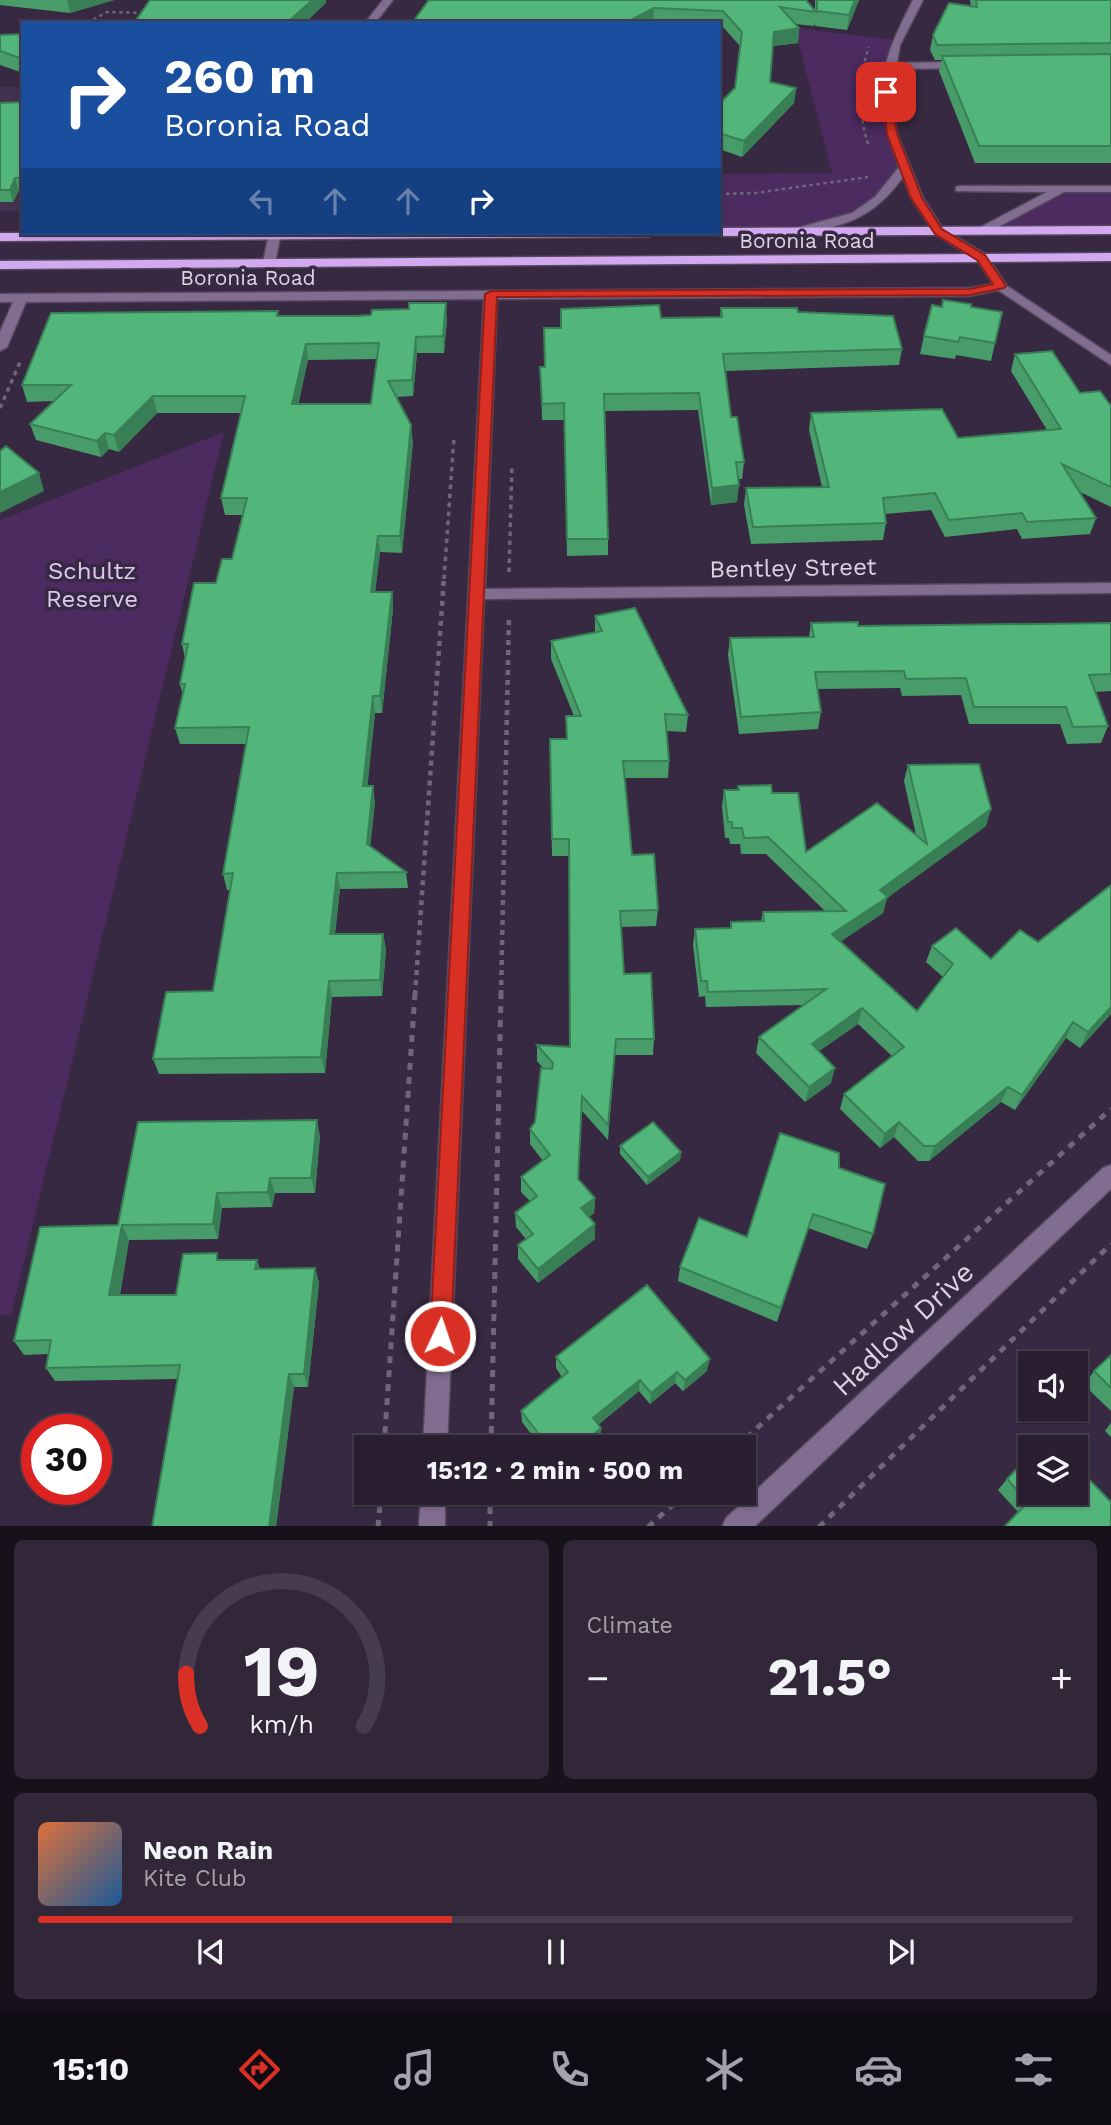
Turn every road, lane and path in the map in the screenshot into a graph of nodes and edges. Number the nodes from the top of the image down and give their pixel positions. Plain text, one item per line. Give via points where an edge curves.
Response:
1 (388, 0) edge
2 (918, 0) edge
3 (148, 13) edge
4 (89, 21) edge
5 (372, 21) edge
6 (973, 65) edge
7 (889, 66) junction
8 (903, 169) junction
9 (879, 177) dead end
10 (960, 189) dead end
11 (1062, 189) junction
12 (1111, 189) edge
13 (721, 194) edge
14 (1111, 230) edge
15 (939, 231) junction
16 (983, 231) junction
17 (721, 232) edge
18 (785, 232) junction
19 (183, 235) edge
20 (275, 235) edge
21 (0, 237) edge
22 (981, 257) junction
23 (1111, 257) edge
24 (269, 263) junction
25 (0, 265) edge
26 (1000, 286) junction
27 (491, 294) junction
28 (0, 298) edge
29 (21, 298) junction
30 (0, 346) edge
31 (1111, 361) edge
32 (456, 423) dead end
33 (1111, 588) edge
34 (476, 594) junction
35 (509, 615) dead end
36 (1111, 1109) edge
37 (1111, 1175) edge
38 (1111, 1244) edge
39 (385, 1435) edge
40 (436, 1435) edge
41 (491, 1435) edge
42 (749, 1435) edge
43 (380, 1505) edge
44 (433, 1505) edge
45 (490, 1505) edge
46 (673, 1505) edge
47 (378, 1526) edge
48 (432, 1526) edge
49 (490, 1526) edge
50 (649, 1526) edge
51 (736, 1526) edge
52 (820, 1526) edge

1 - 5 street
2 - 7 street
3 - 4 path via 114,11
6 - 7 street
7 - 8 street via 889,120
8 - 15 street
8 - 18 street via 884,196 863,214
9 - 13 path
10 - 11 street
11 - 12 street
11 - 16 street
14 - 16 main road, Boronia Road
15 - 16 main road, Boronia Road
15 - 18 main road, Boronia Road
15 - 22 street
17 - 18 main road, Boronia Road
19 - 21 main road, Boronia Road
20 - 24 street
22 - 23 main road, Boronia Road
22 - 24 main road, Boronia Road
22 - 26 street
24 - 25 main road, Boronia Road
26 - 27 street, Boronia Road via 970,292
26 - 31 street
27 - 29 street, Boronia Road
27 - 34 street
28 - 29 street, Boronia Road
29 - 30 street
32 - 39 path
33 - 34 street, Bentley Street
34 - 40 street
35 - 41 path
36 - 42 path
37 - 51 street, Hadlow Drive
38 - 52 path
43 - 47 path
44 - 48 street
45 - 49 path
46 - 50 path

